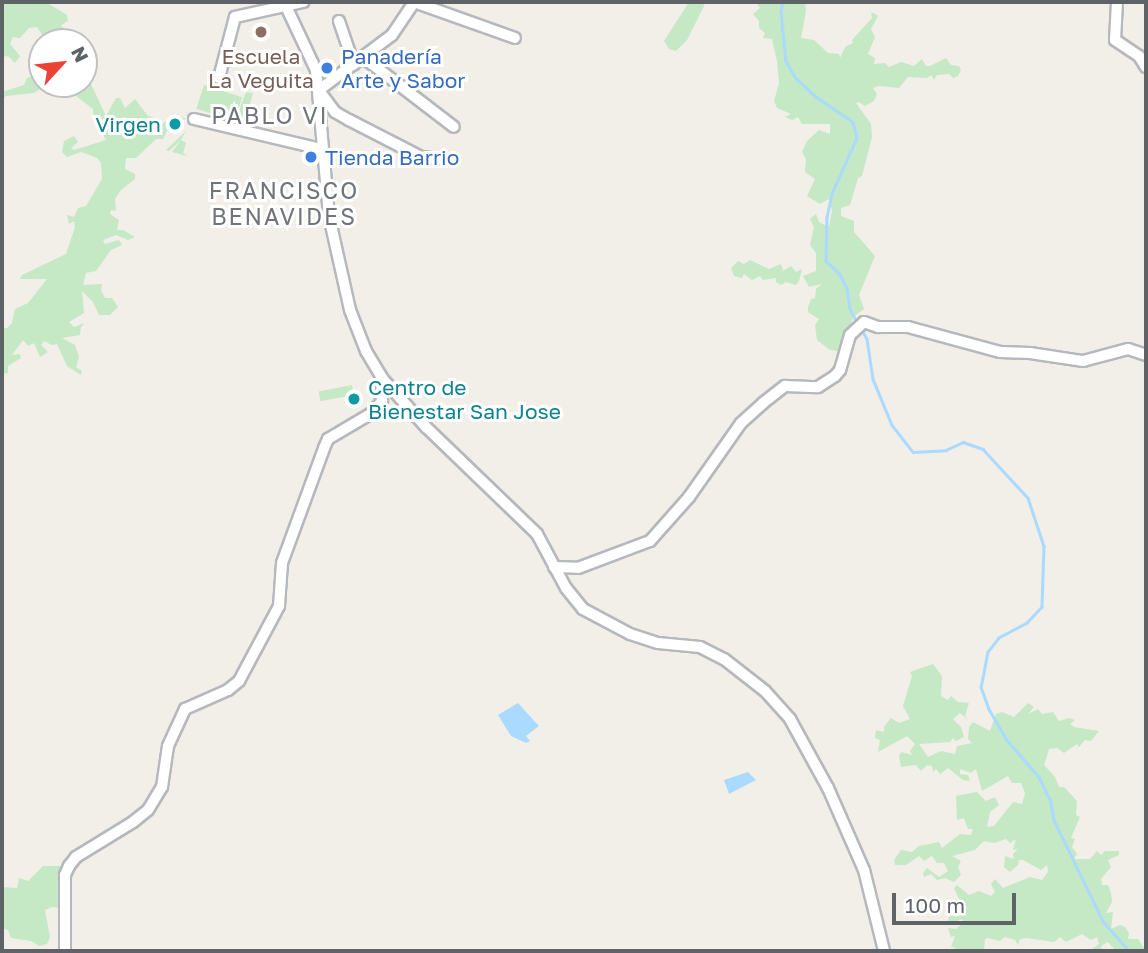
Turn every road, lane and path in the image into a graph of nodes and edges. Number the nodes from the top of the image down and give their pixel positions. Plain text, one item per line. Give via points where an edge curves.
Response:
1 (303, 2) edge
2 (414, 2) edge
3 (1117, 2) edge
4 (285, 3) edge
5 (338, 21) dead end
6 (515, 38) dead end
7 (364, 58) junction
8 (354, 65) junction
9 (1146, 67) edge
10 (219, 78) dead end
11 (319, 90) junction
12 (194, 119) dead end
13 (454, 127) dead end
14 (321, 149) junction
15 (441, 159) dead end
16 (1146, 355) edge
17 (382, 378) junction
18 (554, 567) junction
19 (65, 951) edge
20 (884, 951) edge

1 - 4 street
2 - 6 street
2 - 7 street via 392,34
3 - 9 street via 1115,40
4 - 10 street via 235,17
4 - 11 street via 312,56
5 - 8 street
7 - 8 street
7 - 13 street
8 - 11 street
11 - 14 street
11 - 15 street via 335,112 349,120 421,157
12 - 14 street
14 - 17 street via 329,216 350,310
16 - 18 street via 1128,349 1083,361 1000,352 908,327 860,324 850,335 841,370 818,387 785,386 763,403 741,423 689,497 650,541 578,568
17 - 18 street via 537,534
17 - 19 street via 382,401 372,413 328,439 282,563 279,606 239,681 185,709 168,746 162,787 148,810 76,856 69,866 65,875
18 - 20 street via 583,609 649,640 700,647 724,659 765,691 790,719 828,788 864,870

